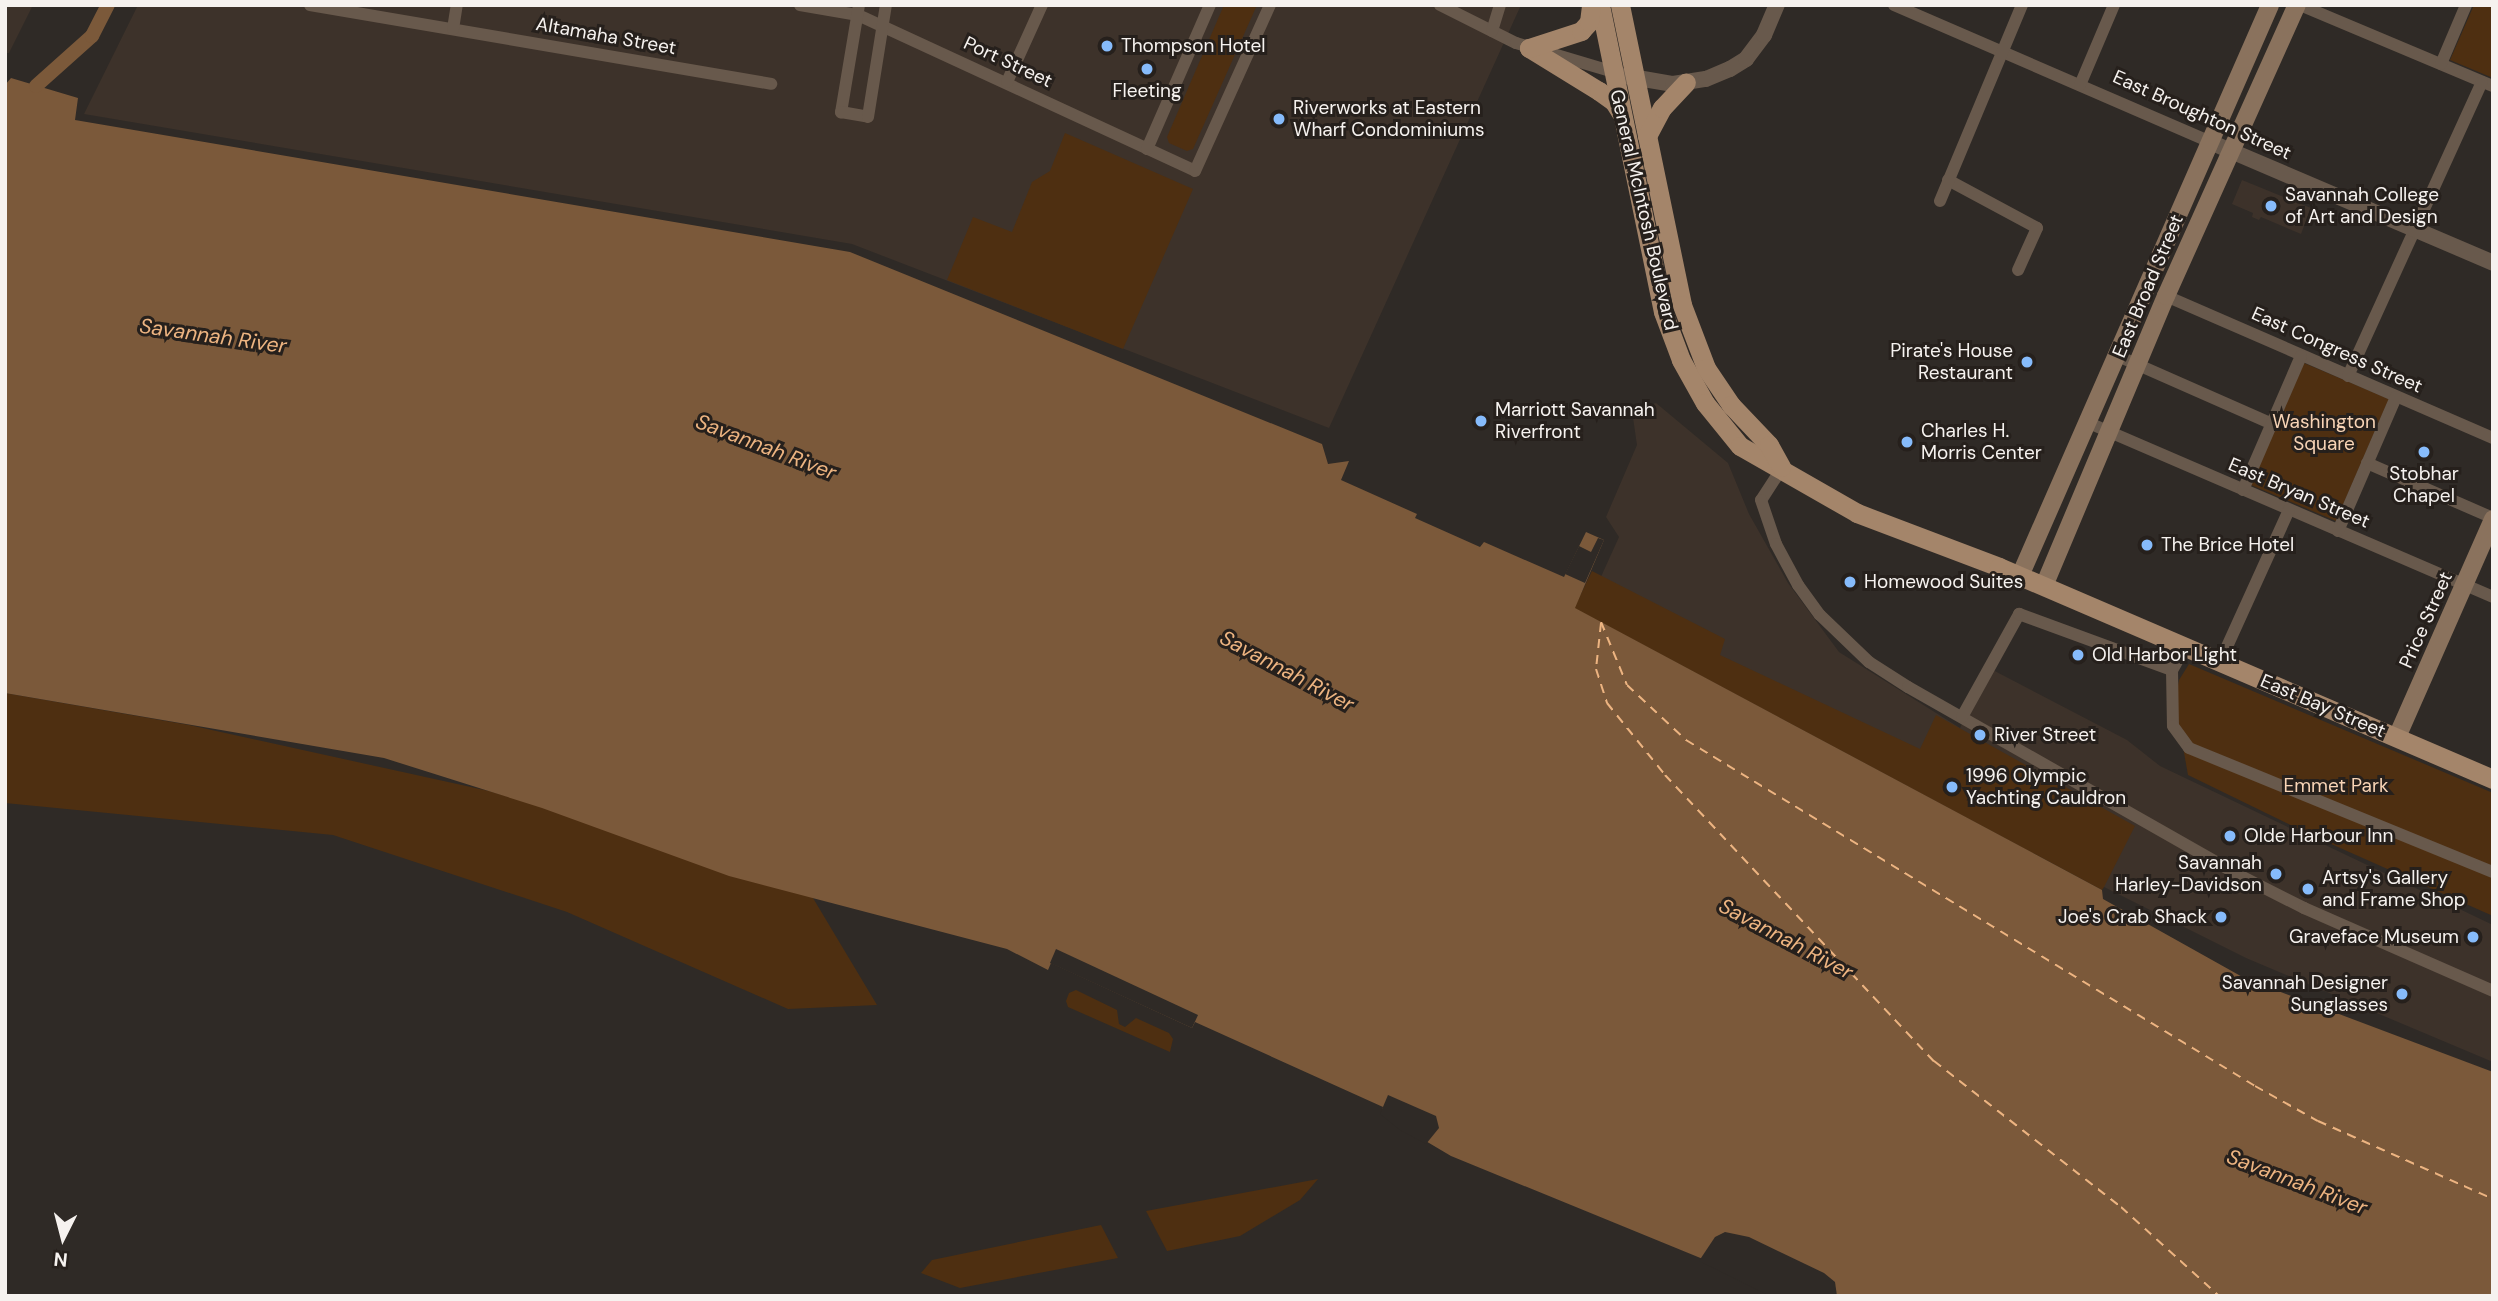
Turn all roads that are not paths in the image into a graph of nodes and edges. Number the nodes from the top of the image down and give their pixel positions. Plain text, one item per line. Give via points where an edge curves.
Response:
1 (310, 5) edge
2 (457, 5) edge
3 (800, 5) edge
4 (886, 5) edge
5 (1042, 5) edge
6 (1210, 5) edge
7 (1270, 5) edge
8 (1440, 5) edge
9 (1500, 5) edge
10 (1591, 5) edge
11 (1600, 5) edge
12 (1620, 5) edge
13 (1777, 5) edge
14 (2022, 5) edge
15 (2114, 5) edge
16 (2270, 5) edge
17 (2299, 5) edge
18 (2466, 5) edge
19 (1897, 6) edge
20 (858, 10) edge
21 (883, 27) junction
22 (453, 29) junction
23 (1492, 31) junction
24 (1529, 48) junction
25 (2001, 51) junction
26 (2441, 64) junction
27 (1614, 72) junction
28 (1635, 78) junction
29 (1007, 82) junction
30 (1686, 82) junction
31 (771, 83) dead end
32 (2487, 84) edge
33 (2080, 85) junction
34 (1623, 117) junction
35 (1647, 136) junction
36 (2210, 142) junction
37 (1147, 149) junction
38 (2232, 151) junction
39 (1948, 180) junction
40 (1940, 201) dead end
41 (2417, 231) junction
42 (2493, 263) edge
43 (2018, 270) dead end
44 (2166, 296) junction
45 (2118, 356) junction
46 (2301, 356) junction
47 (2137, 365) junction
48 (2348, 376) junction
49 (2396, 397) junction
50 (2089, 423) junction
51 (2272, 424) junction
52 (2108, 432) junction
53 (2493, 438) edge
54 (2367, 463) junction
55 (1782, 468) junction
56 (2243, 490) junction
57 (2289, 510) junction
58 (2493, 519) edge
59 (2338, 531) junction
60 (1999, 567) joint
61 (2020, 576) junction
62 (2464, 584) junction
63 (2044, 586) junction
64 (2493, 597) edge
65 (2185, 647) junction
66 (2223, 663) junction
67 (2172, 670) junction
68 (1962, 717) junction
69 (2397, 737) junction
70 (2493, 779) edge
71 (2493, 872) edge
72 (2493, 991) edge

1 - 22 street, Altamaha Street
2 - 22 street
3 - 20 street, Port Street
4 - 21 street
5 - 29 street
6 - 37 street
7 - 37 street, Port Street via 1195,171
8 - 23 street
9 - 23 street
10 - 24 main road via 1589,22 1581,31
11 - 27 main road, General McIntosh Boulevard
12 - 28 main road, General McIntosh Boulevard
13 - 30 street via 1764,35 1746,59 1706,79
14 - 25 street
15 - 33 street
16 - 36 main road, East Broad Street
17 - 26 street
17 - 38 main road, East Broad Street
18 - 26 street
19 - 25 street, East Broughton Street
20 - 21 street, Port Street
20 - 21 street via 841,111 868,117
21 - 29 street, Port Street
22 - 31 street, Altamaha Street
23 - 24 street
24 - 27 street
24 - 34 main road via 1607,96
25 - 33 street, East Broughton Street
25 - 39 street
26 - 32 street
27 - 28 street
27 - 34 main road, General McIntosh Boulevard
28 - 30 street
28 - 35 main road, General McIntosh Boulevard
29 - 37 street, Port Street
30 - 35 main road via 1662,108
32 - 41 street
33 - 36 street, East Broughton Street
34 - 55 main road, General McIntosh Boulevard via 1663,312 1681,360 1705,403 1740,446
35 - 55 main road, General McIntosh Boulevard via 1682,305 1698,353 1731,405 1769,445
36 - 38 street, East Broughton Street
36 - 45 main road, East Broad Street
38 - 41 street, East Broughton Street
38 - 44 main road, East Broad Street
39 - 40 street
39 - 43 street via 2037,228
41 - 42 street, East Broughton Street
41 - 48 street
44 - 46 street, East Congress Street
44 - 47 main road, East Broad Street
45 - 47 street
45 - 50 main road, East Broad Street
46 - 48 street, East Congress Street
46 - 51 street
47 - 51 street
47 - 52 main road, East Broad Street
48 - 49 street, East Congress Street
49 - 53 street, East Congress Street
49 - 54 street
50 - 52 street, East Bryan Street
50 - 61 main road, East Broad Street
51 - 56 street
52 - 56 street, East Bryan Street
52 - 63 main road, East Broad Street
54 - 58 street
54 - 59 street
55 - 60 main road, General McIntosh Boulevard via 1857,513
55 - 68 street via 1763,494 1763,507 1776,544 1807,598 1869,662
56 - 57 street, East Bryan Street
57 - 59 street, East Bryan Street
57 - 66 street
58 - 62 main road, Price Street
59 - 62 street, East Bryan Street
60 - 61 main road, East Bay Street
61 - 63 main road, East Bay Street
62 - 64 street, East Bryan Street
62 - 69 main road, Price Street
63 - 65 main road, East Bay Street
65 - 66 main road, East Bay Street
65 - 67 street
66 - 69 main road, East Bay Street
67 - 68 street via 2019,614
67 - 71 street via 2173,726 2189,748
68 - 72 street via 2233,872
69 - 70 main road, East Bay Street

